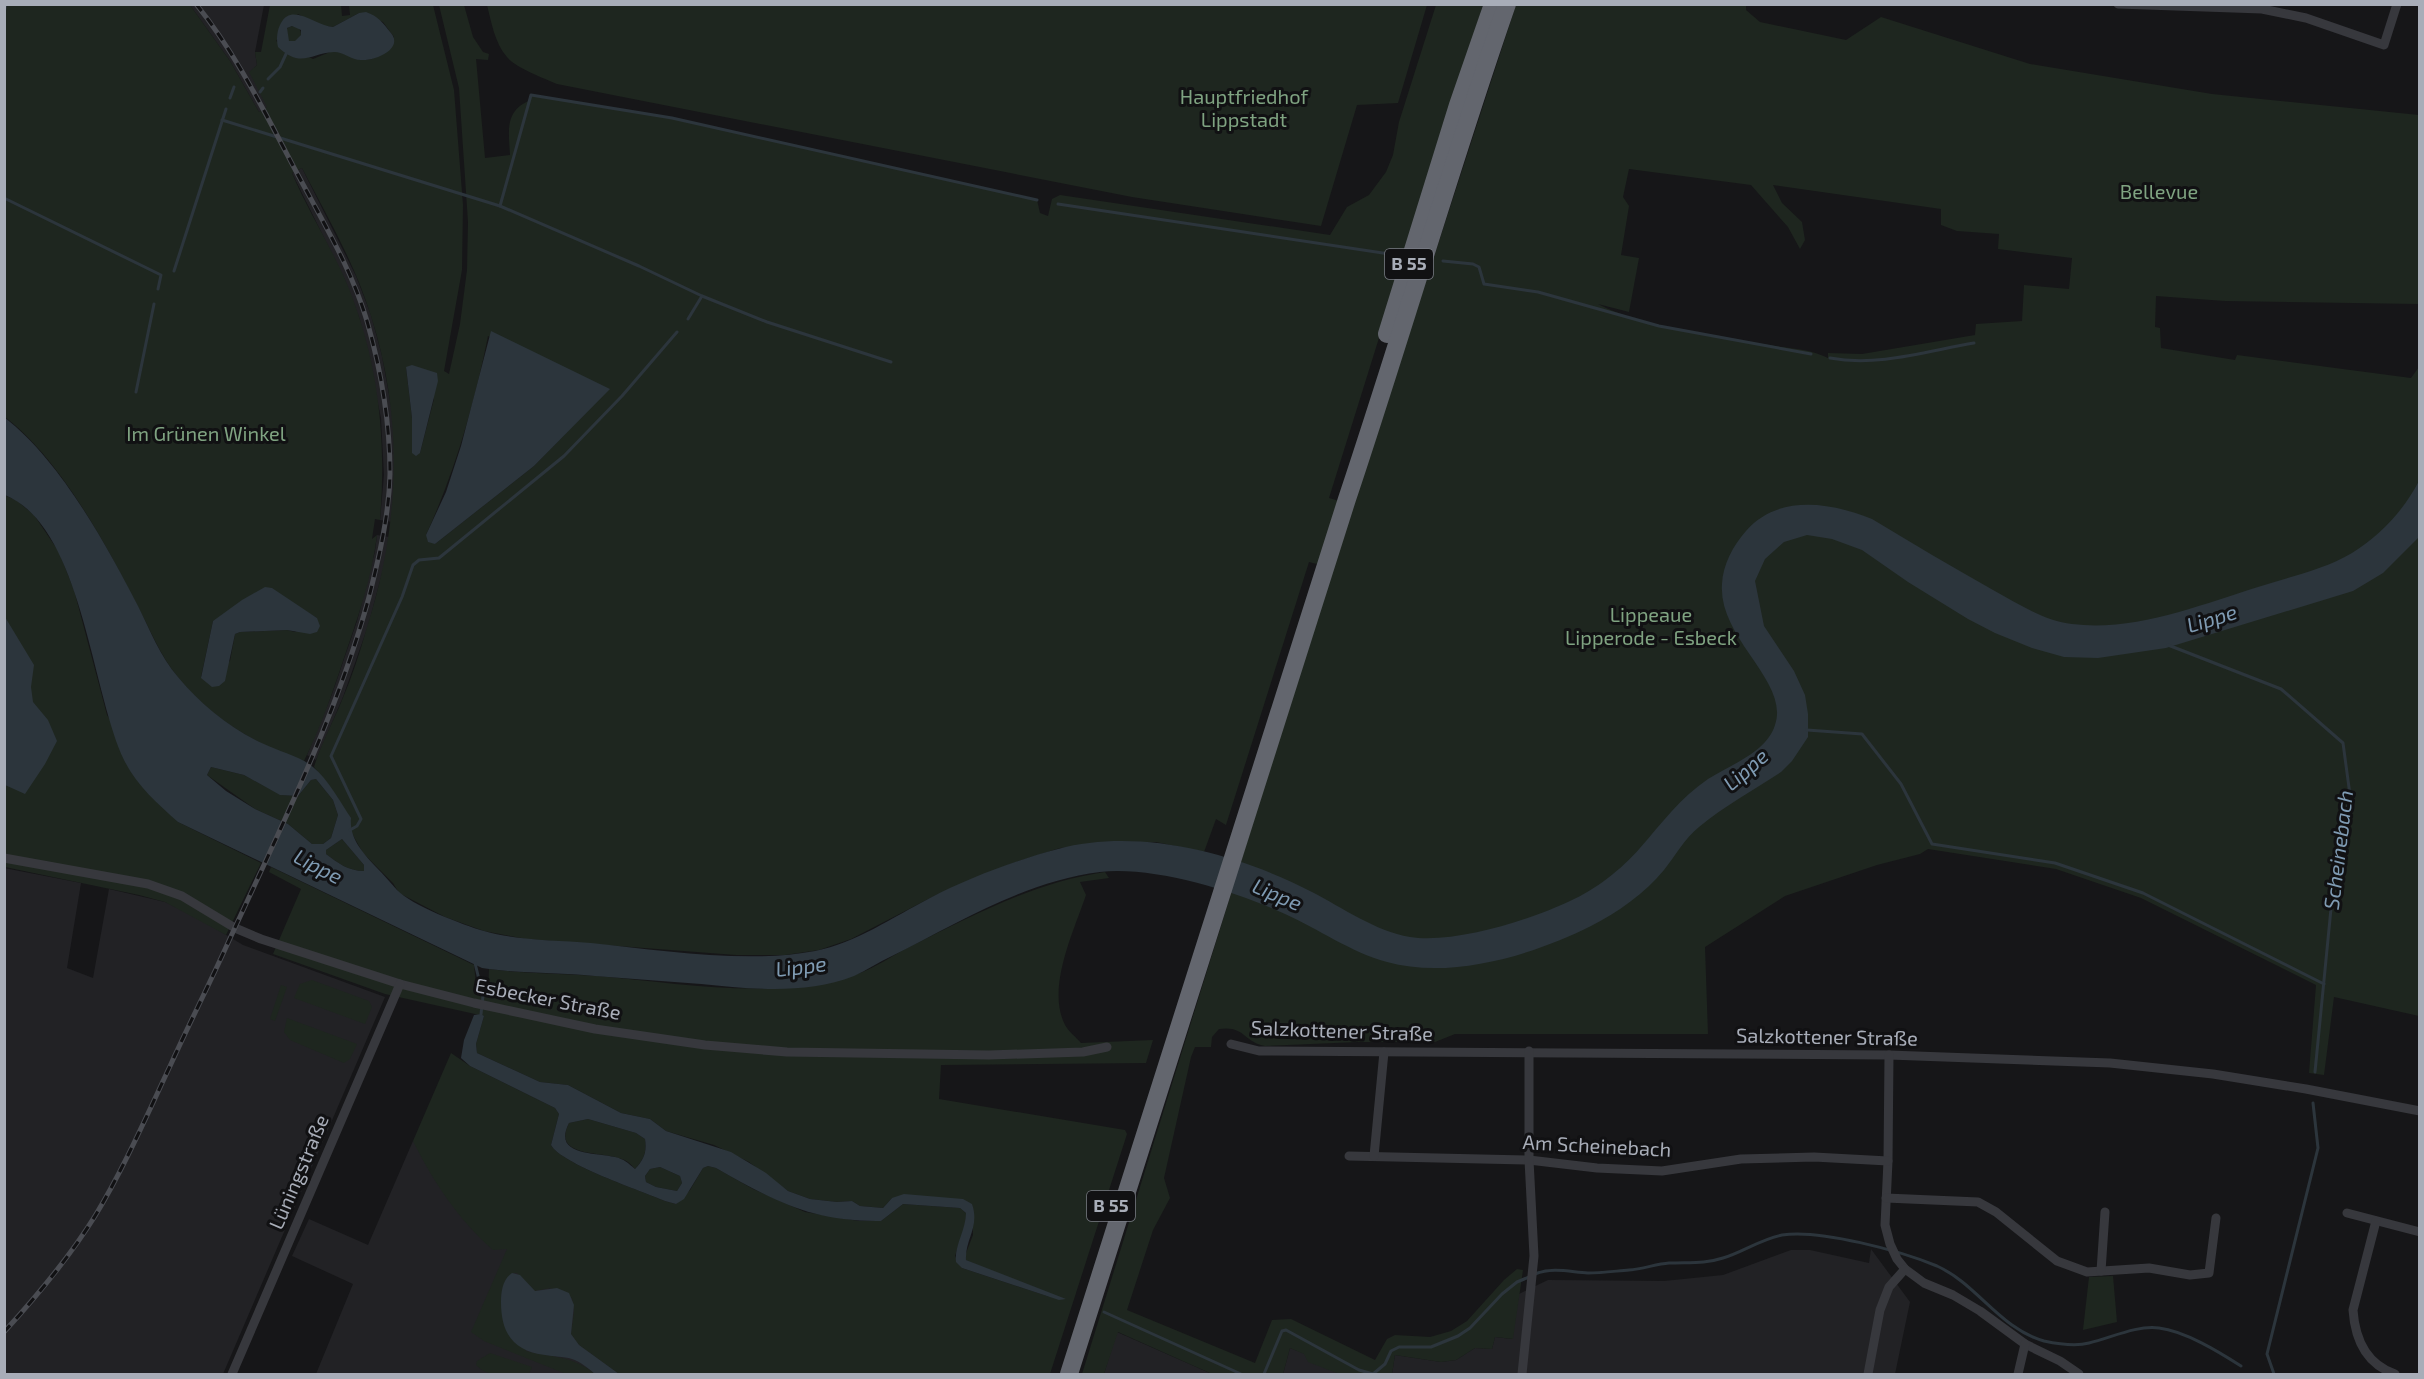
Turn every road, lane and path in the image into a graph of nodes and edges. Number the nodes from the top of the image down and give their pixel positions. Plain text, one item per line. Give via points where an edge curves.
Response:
1 (1493, 4) edge
2 (1507, 4) edge
3 (2118, 4) edge
4 (2397, 4) edge
5 (1465, 106) junction
6 (4, 858) edge
7 (1199, 947) junction
8 (400, 984) junction
9 (1231, 1044) dead end
10 (1107, 1047) dead end
11 (1529, 1051) junction
12 (1384, 1052) junction
13 (1889, 1055) junction
14 (2420, 1111) edge
15 (1349, 1156) dead end
16 (1374, 1156) junction
17 (1529, 1160) junction
18 (1888, 1161) junction
19 (1886, 1198) junction
20 (2105, 1212) dead end
21 (2347, 1214) dead end
22 (2216, 1218) dead end
23 (2376, 1221) junction
24 (2420, 1232) edge
25 (1905, 1269) junction
26 (2102, 1271) junction
27 (2025, 1344) junction
28 (232, 1374) edge
29 (1057, 1374) edge
30 (1069, 1374) edge
31 (1522, 1374) edge
32 (1868, 1374) edge
33 (2018, 1374) edge
34 (2079, 1374) edge
35 (2395, 1374) edge

1 - 5 highway, B 55
2 - 5 highway, B 55
3 - 4 street via 2262,9 2306,18 2384,45
5 - 7 highway, B 55
6 - 8 street, Esbecker Straße via 148,884 182,896 261,939
7 - 29 highway, B 55
7 - 30 highway, B 55
8 - 10 street, Esbecker Straße via 595,1029 694,1044 787,1052 989,1055 1083,1052
8 - 28 street, Lüningstraße
9 - 12 street, Salzkottener Straße via 1259,1051
11 - 12 street, Salzkottener Straße
11 - 13 street, Salzkottener Straße
11 - 17 street
12 - 16 street
13 - 14 street, Salzkottener Straße via 2110,1063 2213,1074
13 - 18 street
15 - 16 street, Am Scheinebach
16 - 17 street, Am Scheinebach
17 - 18 street, Am Scheinebach via 1662,1171 1741,1159
17 - 31 street via 1534,1256
18 - 19 street
19 - 25 street via 1890,1244
19 - 26 street via 1978,1202 2057,1261 2086,1272
20 - 26 street
21 - 23 street
22 - 26 street via 2209,1273 2190,1275 2149,1268
23 - 24 street
23 - 35 street via 2353,1310 2354,1321 2365,1353 2379,1367
25 - 27 street via 1980,1311
25 - 32 street via 1889,1287 1880,1310
27 - 33 street
27 - 34 street

